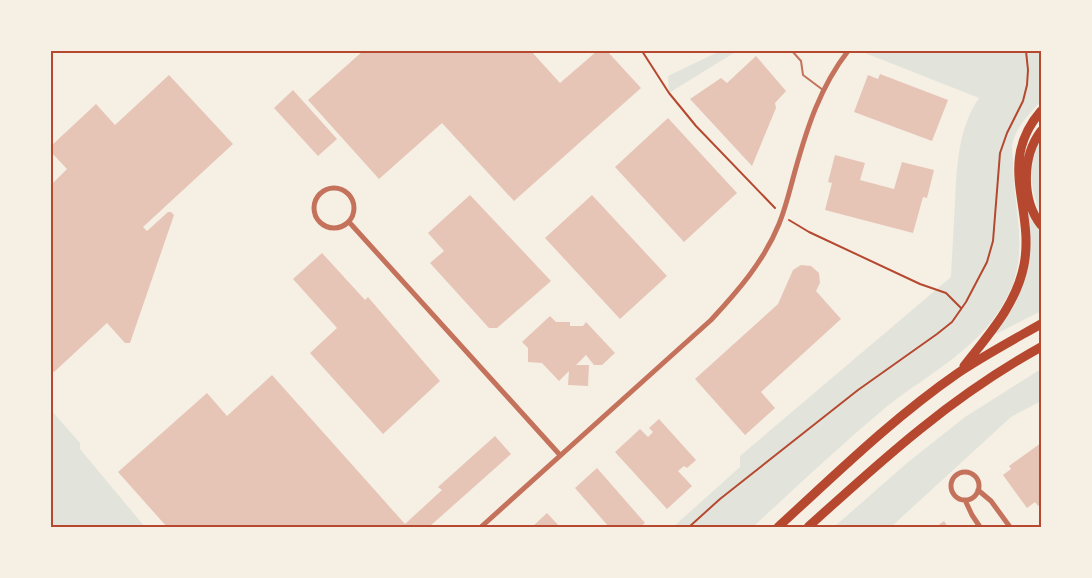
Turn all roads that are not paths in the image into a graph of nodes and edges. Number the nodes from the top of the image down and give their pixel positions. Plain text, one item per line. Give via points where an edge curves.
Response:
1 (792, 51) edge
2 (848, 51) edge
3 (823, 90) junction
4 (1041, 111) edge
5 (1041, 131) edge
6 (349, 222) junction
7 (1041, 225) edge
8 (1041, 324) edge
9 (1041, 347) edge
10 (959, 373) junction
11 (560, 455) junction
12 (978, 490) junction
13 (965, 500) junction
14 (481, 527) edge
15 (778, 527) edge
16 (808, 527) edge
17 (980, 527) edge
18 (1010, 527) edge

1 - 3 lane via 801,61 803,75
2 - 3 street
3 - 11 street via 801,147 782,216 764,255 711,320
4 - 10 highway via 1020,149 1018,181 1025,237 1017,291 1005,314
5 - 7 highway via 1030,150 1026,175 1029,200
6 - 6 street via 354,203 347,192 334,187 321,192 314,203 319,222 330,228
6 - 11 street
8 - 10 highway
9 - 16 highway via 981,383 924,425
10 - 15 highway via 897,420
11 - 14 street
12 - 13 street
12 - 13 street via 978,480 972,473 954,476 951,489 956,497
12 - 18 street
13 - 17 street

